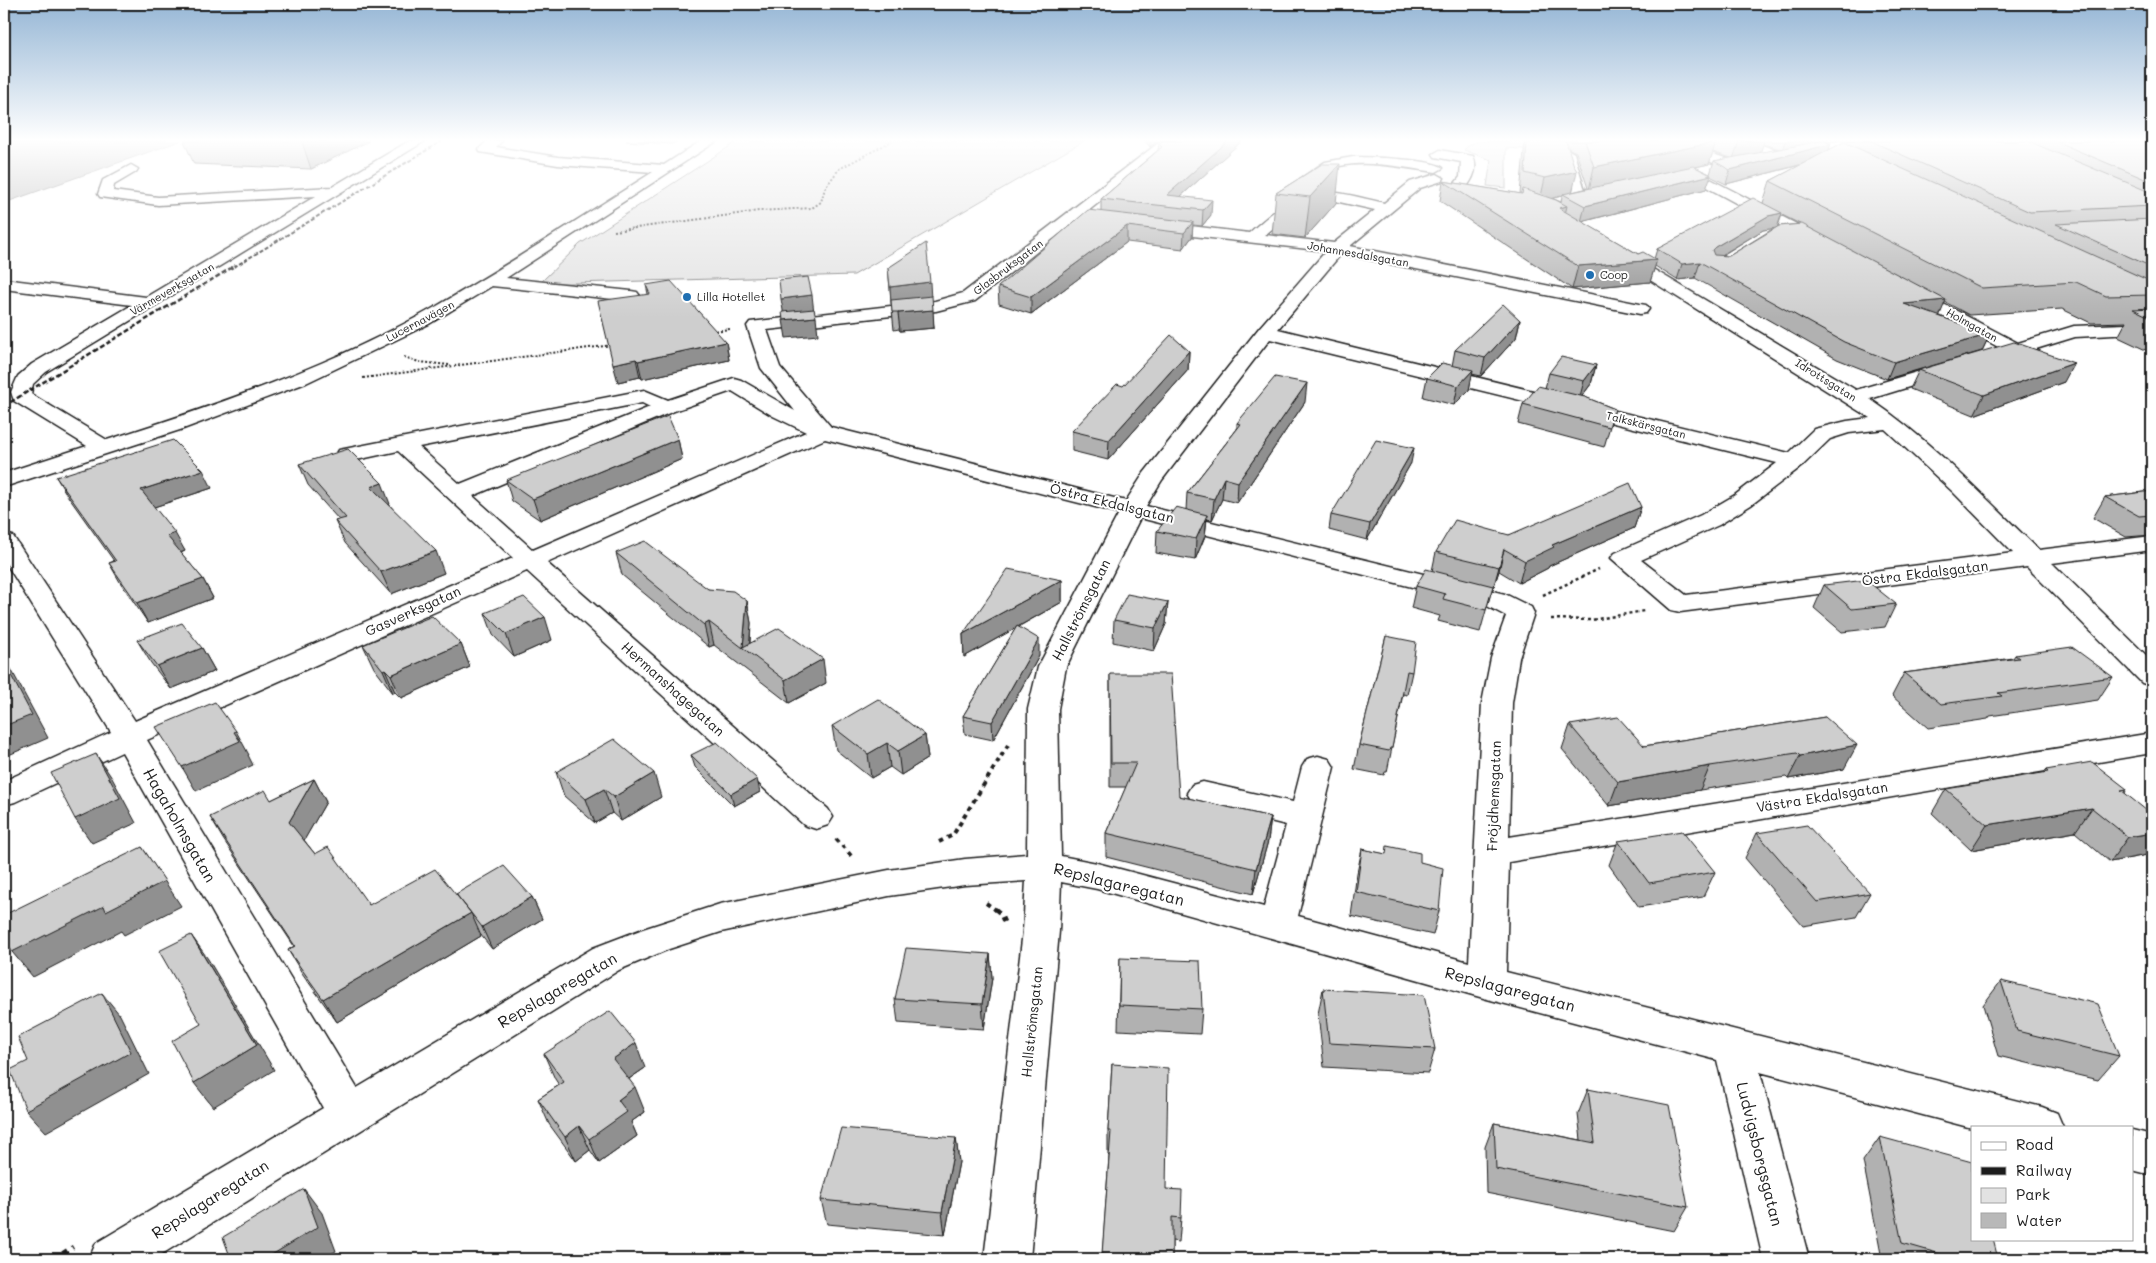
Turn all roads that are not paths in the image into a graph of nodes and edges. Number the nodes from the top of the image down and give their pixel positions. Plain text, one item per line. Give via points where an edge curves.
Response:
1 (150, 200) edge
2 (177, 200) edge
3 (322, 200) edge
4 (619, 200) edge
5 (1096, 200) edge
6 (1303, 200) edge
7 (1345, 200) edge
8 (1396, 200) edge
9 (1573, 200) edge
10 (1737, 200) edge
11 (1569, 201) edge
12 (1386, 208) junction
13 (1073, 218) junction
14 (1092, 220) edge
15 (1140, 225) edge
16 (1800, 232) junction
17 (1769, 235) edge
18 (1253, 238) junction
19 (1606, 245) edge
20 (1337, 248) junction
21 (1803, 251) edge
22 (489, 281) junction
23 (4, 284) edge
24 (1898, 285) edge
25 (631, 296) edge
26 (148, 302) junction
27 (1640, 309) dead end
28 (2152, 328) edge
29 (1266, 332) junction
30 (2016, 349) junction
31 (13, 386) edge
32 (1854, 397) junction
33 (667, 407) junction
34 (1890, 422) junction
35 (823, 432) junction
36 (403, 444) junction
37 (104, 447) junction
38 (348, 455) edge
39 (1794, 462) junction
40 (4, 480) edge
41 (457, 494) junction
42 (1133, 508) junction
43 (4, 541) edge
44 (2152, 543) edge
45 (2031, 559) junction
46 (529, 560) junction
47 (1521, 613) joint
48 (2152, 677) edge
49 (129, 736) junction
50 (2152, 743) edge
51 (1318, 767) dead end
52 (1203, 793) dead end
53 (4, 794) edge
54 (816, 817) road end
55 (1305, 817) junction
56 (1492, 852) junction
57 (1044, 866) junction
58 (1277, 926) junction
59 (1487, 983) junction
60 (1734, 1048) junction
61 (349, 1113) junction
62 (2038, 1126) edge
63 (2134, 1150) edge
64 (2152, 1155) edge
65 (112, 1259) edge
66 (1007, 1259) edge
67 (1786, 1259) edge

1 - 2 street
3 - 26 street, Värmeverksgatan
4 - 22 street, Lucernavägen
5 - 13 street, Glasbruksgatan
6 - 18 street
7 - 12 street
8 - 12 street, Hallströmsgatan
9 - 11 street
10 - 16 street
12 - 20 street, Hallströmsgatan
13 - 14 street
13 - 35 street, Glasbruksgatan via 978,292 960,301 756,326 771,368
15 - 18 street, Johannesdalsgatan
16 - 17 street
16 - 21 street via 1831,249
18 - 20 street, Johannesdalsgatan
19 - 32 street, Idrottsgatan
20 - 27 street, Johannesdalsgatan
20 - 29 street, Hallströmsgatan
22 - 25 street
22 - 37 street, Lucernavägen via 420,322 278,387
23 - 26 street
24 - 30 street, Holmgatan
26 - 31 street, Värmeverksgatan
28 - 30 street via 2074,332
29 - 39 street, Talkskärsgatan
29 - 42 street, Hallströmsgatan via 1152,478
30 - 32 street
31 - 37 street, Värmeverksgatan via 21,397
32 - 34 street, Idrottsgatan
33 - 35 street, Östra Ekdalsgatan via 734,384 780,412
33 - 36 street via 644,396
33 - 41 street, Östra Ekdalsgatan
34 - 39 street via 1847,427 1822,434
34 - 45 street, Idrottsgatan via 1961,487
35 - 42 street, Östra Ekdalsgatan
35 - 46 street, Gasverksgatan
36 - 38 street
36 - 41 street, Hermanshagegatan
37 - 40 street, Lucernavägen
39 - 45 street, Östra Ekdalsgatan via 1710,520 1624,558 1680,604
41 - 46 street, Hermanshagegatan
42 - 47 street, Östra Ekdalsgatan via 1496,600
42 - 57 street, Hallströmsgatan via 1052,667 1042,709
43 - 49 street, Hagaholmsgatan
44 - 45 street, Östra Ekdalsgatan
45 - 48 street, Idrottsgatan
46 - 49 street, Gasverksgatan
46 - 54 street, Hermanshagegatan
47 - 56 street, Fröjdhemsgatan via 1505,658 1497,703
49 - 53 street, Gasverksgatan
49 - 61 street, Hagaholmsgatan
50 - 56 street, Västra Ekdalsgatan
51 - 55 street
52 - 55 street
55 - 58 street
56 - 59 street, Fröjdhemsgatan
57 - 58 street, Repslagaregatan via 1097,876
57 - 61 street, Repslagaregatan via 965,872 889,883 720,918 656,939 606,960
57 - 66 street, Hallströmsgatan via 1041,931
58 - 59 street, Repslagaregatan
59 - 60 street, Repslagaregatan
60 - 62 street, Repslagaregatan
60 - 67 street, Ludvigsborgsgatan
61 - 65 street, Repslagaregatan
63 - 64 street

